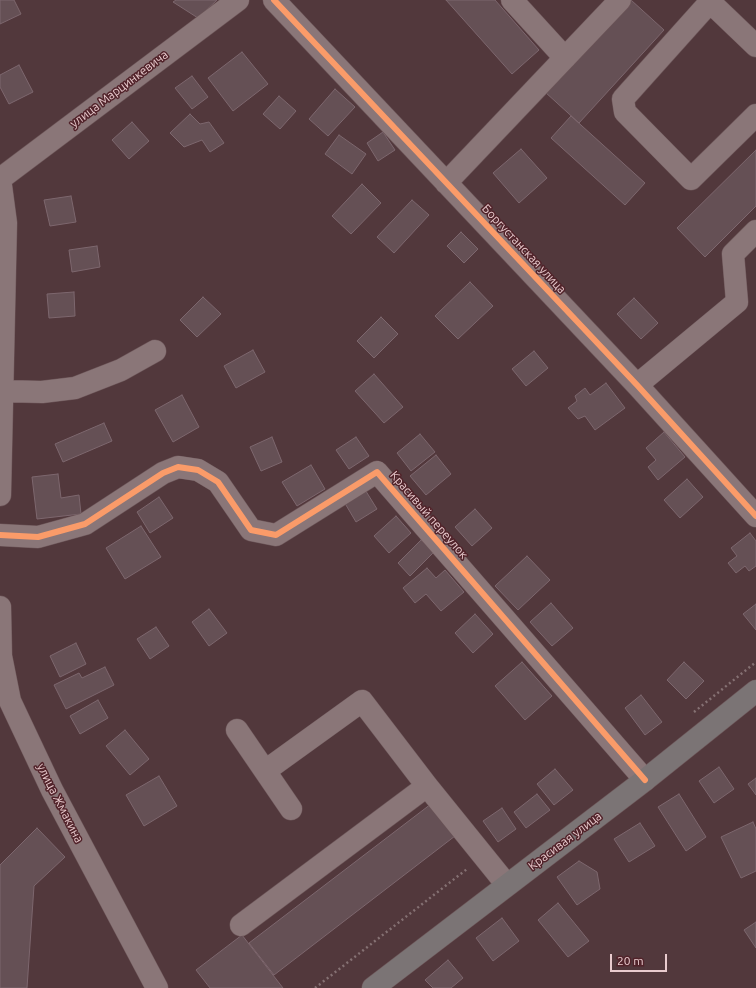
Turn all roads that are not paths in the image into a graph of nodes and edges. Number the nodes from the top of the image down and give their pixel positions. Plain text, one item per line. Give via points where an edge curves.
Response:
1 (238, 0) edge
2 (274, 0) edge
3 (512, 0) edge
4 (620, 0) edge
5 (709, 1) edge
6 (756, 46) edge
7 (565, 58) junction
8 (756, 115) edge
9 (0, 178) edge
10 (446, 183) junction
11 (756, 231) edge
12 (155, 351) dead end
13 (637, 385) junction
14 (3, 391) junction
15 (0, 495) edge
16 (756, 516) edge
17 (0, 535) edge
18 (0, 607) edge
19 (756, 691) edge
20 (237, 730) dead end
21 (265, 771) junction
22 (645, 780) junction
23 (427, 786) junction
24 (291, 809) dead end
25 (507, 885) junction
26 (241, 925) dead end
27 (157, 988) edge
28 (373, 988) edge

1 - 9 street, улица Марцинкевича
2 - 10 street, Боргустанская улица
3 - 7 street
4 - 7 street
5 - 6 street
5 - 8 street via 623,99 625,112 691,179
7 - 10 street
9 - 14 street via 6,223
10 - 13 street, Боргустанская улица
11 - 13 street via 733,254 737,302
12 - 14 street via 121,370 75,388 42,392
13 - 16 street, Боргустанская улица
14 - 15 street
17 - 22 street, Красивый переулок via 38,537 85,524 163,473 178,467 198,470 218,482 251,530 276,535 377,472
18 - 27 street, улица Жмакина via 1,656 10,701 52,790
19 - 22 main road, Красивая улица
20 - 21 street
21 - 23 street via 362,701
21 - 24 street
22 - 25 main road, Красивая улица
23 - 25 street
23 - 26 street
25 - 28 main road, Красивая улица

